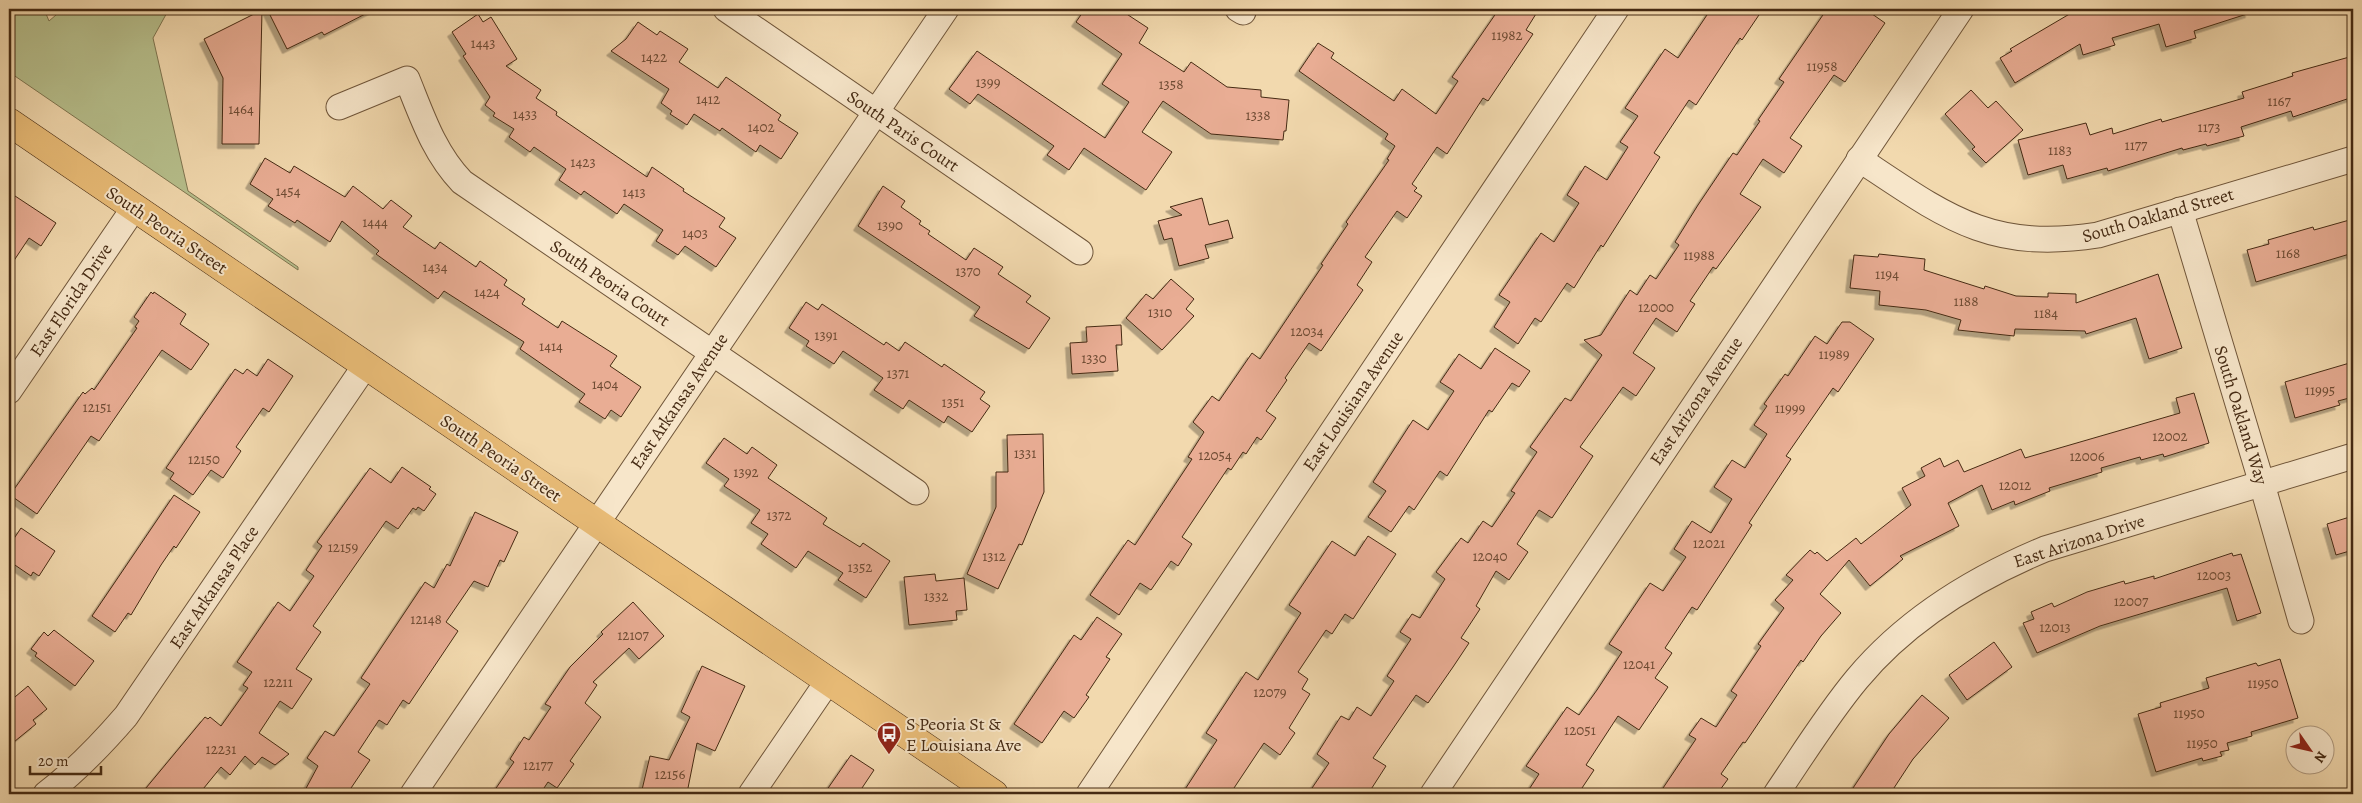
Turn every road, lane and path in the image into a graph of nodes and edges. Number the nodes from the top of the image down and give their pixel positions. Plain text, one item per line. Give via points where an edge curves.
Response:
1 (726, 9) edge
2 (946, 9) edge
3 (1616, 9) edge
4 (1961, 9) edge
5 (339, 108) dead end
6 (875, 113) junction
7 (9, 122) edge
8 (1859, 158) junction
9 (2353, 159) edge
10 (134, 208) junction
11 (2180, 210) junction
12 (1080, 252) dead end
13 (712, 353) junction
14 (365, 366) junction
15 (9, 391) edge
16 (2353, 456) edge
17 (2262, 484) junction
18 (916, 492) dead end
19 (597, 523) junction
20 (2300, 621) dead end
21 (828, 681) junction
22 (46, 794) edge
23 (413, 794) edge
24 (751, 794) edge
25 (994, 794) edge
26 (1089, 794) edge
27 (1433, 794) edge
28 (1776, 794) edge

1 - 6 street, South Paris Court
2 - 6 street, East Arkansas Avenue
3 - 26 street, East Louisiana Avenue
4 - 8 street, East Arizona Avenue
5 - 13 street, South Peoria Court via 407,79 435,147 462,182
6 - 12 street, South Paris Court
6 - 13 street, East Arkansas Avenue
7 - 10 main road, South Peoria Street
8 - 11 street, South Oakland Street via 1935,209 1965,224 2031,240 2064,240 2098,234
8 - 27 street, East Arizona Avenue
9 - 11 street, South Oakland Street
10 - 14 main road, South Peoria Street
10 - 15 street, East Florida Drive
11 - 17 street, South Oakland Way
13 - 18 street, South Peoria Court
13 - 19 street, East Arkansas Avenue
14 - 19 main road, South Peoria Street
14 - 22 street, East Arkansas Place via 126,716 100,747
16 - 17 street, East Arizona Drive
17 - 20 street, South Oakland Way
17 - 28 street, East Arizona Drive via 2045,549 1962,589 1888,646 1857,679
19 - 21 main road, South Peoria Street
19 - 23 street, East Arkansas Avenue
21 - 24 street
21 - 25 main road, South Peoria Street

